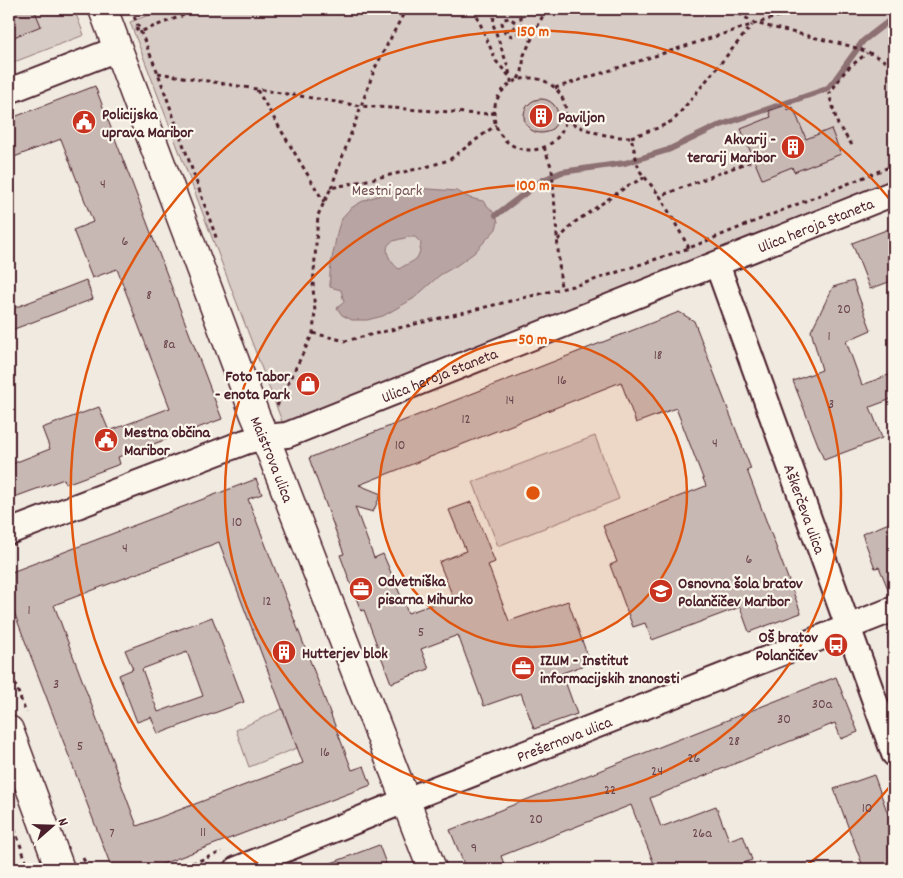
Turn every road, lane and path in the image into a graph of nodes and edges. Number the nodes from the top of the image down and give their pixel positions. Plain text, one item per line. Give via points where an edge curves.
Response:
1 (103, 9) edge
2 (131, 9) edge
3 (200, 9) edge
4 (406, 9) edge
5 (474, 9) edge
6 (496, 9) edge
7 (519, 9) edge
8 (546, 9) edge
9 (732, 9) edge
10 (801, 9) edge
11 (754, 23) junction
12 (505, 30) junction
13 (142, 31) junction
14 (122, 38) junction
15 (868, 52) junction
16 (894, 66) edge
17 (158, 73) junction
18 (510, 78) junction
19 (518, 80) junction
20 (510, 83) junction
21 (555, 88) junction
22 (257, 89) junction
23 (9, 91) edge
24 (361, 106) junction
25 (494, 113) junction
26 (565, 120) junction
27 (496, 125) junction
28 (631, 137) junction
29 (852, 145) dead end
30 (544, 147) junction
31 (754, 160) dead end
32 (894, 165) edge
33 (644, 178) junction
34 (331, 188) junction
35 (894, 193) edge
36 (660, 196) junction
37 (324, 202) junction
38 (558, 240) junction
39 (689, 248) junction
40 (220, 249) dead end
41 (692, 254) dead end
42 (717, 264) junction
43 (561, 289) junction
44 (313, 333) junction
45 (273, 398) dead end
46 (264, 437) junction
47 (9, 532) edge
48 (894, 609) edge
49 (850, 627) junction
50 (9, 730) edge
51 (894, 754) edge
52 (406, 800) junction
53 (9, 814) edge
54 (29, 869) edge
55 (60, 869) edge
56 (236, 869) edge
57 (432, 869) edge

1 - 14 street, Maistrova ulica
2 - 13 path
3 - 13 path
4 - 24 path
5 - 18 path via 496,61
6 - 18 path via 493,24
7 - 12 path via 522,23 518,33 509,36
8 - 19 path via 524,55
9 - 11 path
10 - 11 path
11 - 15 path
11 - 21 path
11 - 28 path via 674,120
12 - 12 path via 514,28 512,19 503,21
13 - 14 path
13 - 17 path
14 - 23 street
14 - 46 street, Maistrova ulica
15 - 16 path
15 - 29 path via 846,70 829,94 838,125
17 - 22 path
17 - 40 path
18 - 20 path
19 - 20 path
19 - 21 path via 537,79
20 - 25 path via 499,96
21 - 26 path via 565,108
22 - 24 path
22 - 37 path
24 - 25 path
24 - 34 path
25 - 27 path
26 - 28 path via 605,136
26 - 30 path via 561,131
27 - 30 path via 510,144 532,150
27 - 34 path via 448,160
28 - 33 path
30 - 38 path via 552,168
31 - 36 path
32 - 39 path
33 - 36 path
33 - 38 path via 575,222
34 - 37 path
35 - 42 street, Ulica heroja Staneta
36 - 39 path
37 - 44 path via 318,215
38 - 43 path
39 - 41 path
39 - 43 path
42 - 46 street, Ulica heroja Staneta via 287,435
42 - 49 street, Aškerčeva ulica
43 - 44 path via 345,341
44 - 45 path via 277,407
46 - 47 street, Ulica heroja Staneta
46 - 52 street, Maistrova ulica
48 - 49 street, Prešernova ulica
49 - 51 street, Aškerčeva ulica
49 - 52 street, Prešernova ulica
50 - 55 street
52 - 56 street, Prešernova ulica
52 - 57 street, Maistrova ulica
53 - 54 path

